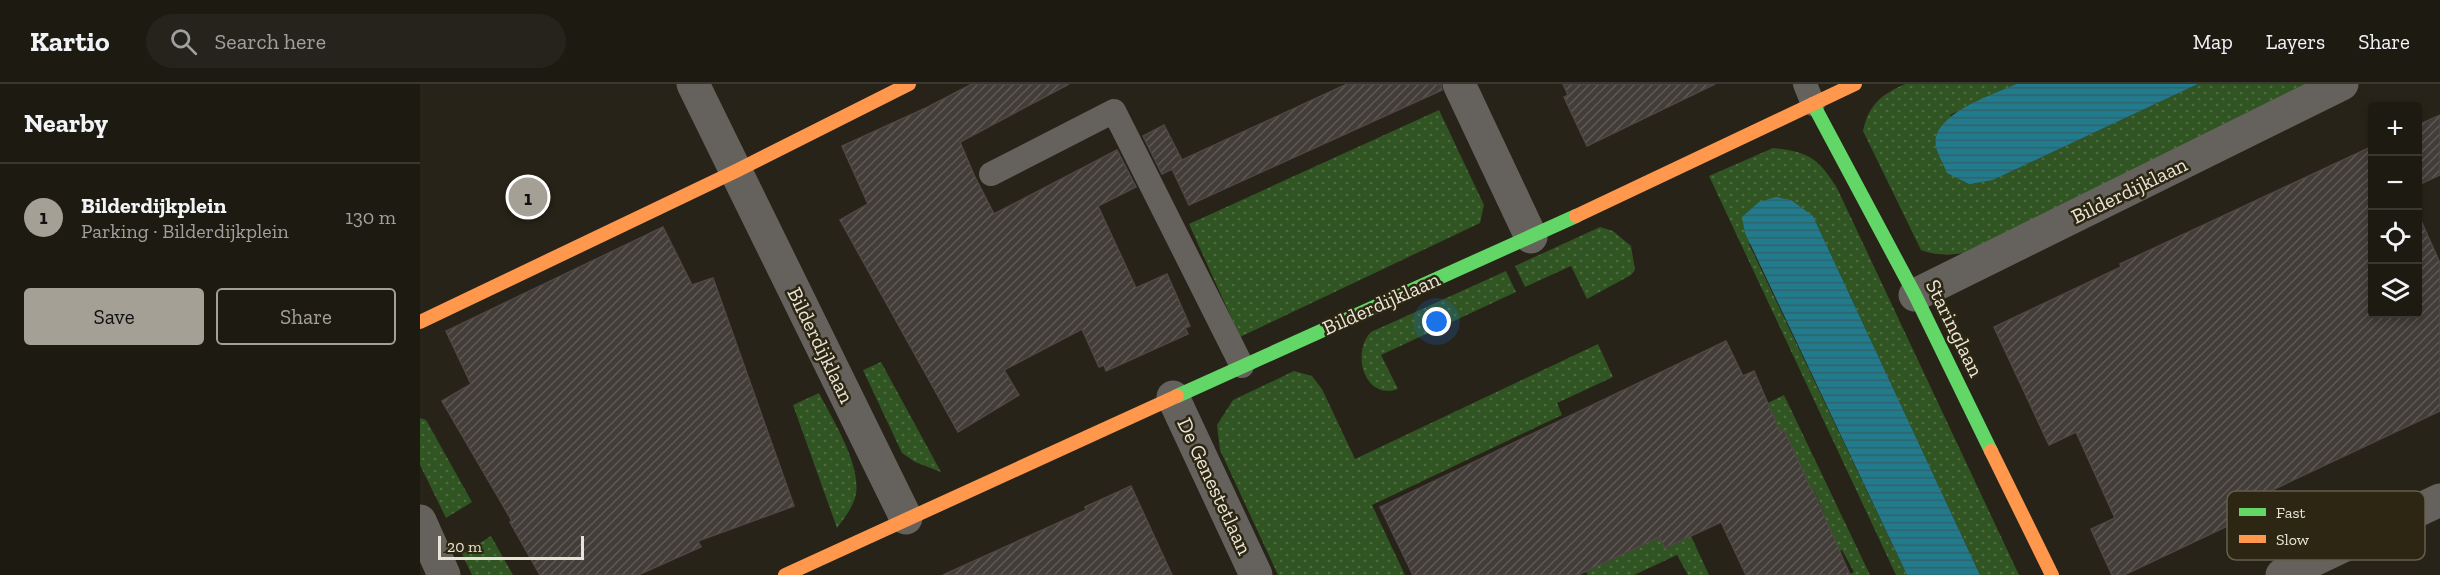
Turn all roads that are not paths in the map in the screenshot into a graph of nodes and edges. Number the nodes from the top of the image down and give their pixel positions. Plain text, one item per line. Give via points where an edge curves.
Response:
1 (693, 84) edge
2 (909, 84) edge
3 (1459, 84) edge
4 (1855, 84) edge
5 (2342, 84) edge
6 (1809, 94) edge
7 (736, 171) junction
8 (991, 174) dead end
9 (1531, 237) junction
10 (1915, 296) junction
11 (420, 322) edge
12 (1242, 366) junction
13 (1173, 397) junction
14 (2440, 500) edge
15 (2425, 507) edge
16 (906, 518) junction
17 (420, 521) edge
18 (2314, 560) edge
19 (444, 575) edge
20 (785, 575) edge
21 (1256, 575) edge
22 (2052, 575) edge
23 (2282, 575) edge

1 - 7 street, Bilderdijklaan
2 - 7 street
3 - 9 street
4 - 6 street, Bilderdijklaan
5 - 10 street, Bilderdijklaan
6 - 9 street, Bilderdijklaan
6 - 10 street, Staringlaan
7 - 11 street
7 - 16 street, Bilderdijklaan
8 - 12 lane via 1114,111
9 - 12 street, Bilderdijklaan
10 - 22 street, Staringlaan
12 - 13 street, Bilderdijklaan
13 - 16 street, Bilderdijklaan
13 - 21 street, De Genestetlaan
14 - 15 street
16 - 20 street, Bilderdijklaan
17 - 19 street
18 - 23 street

